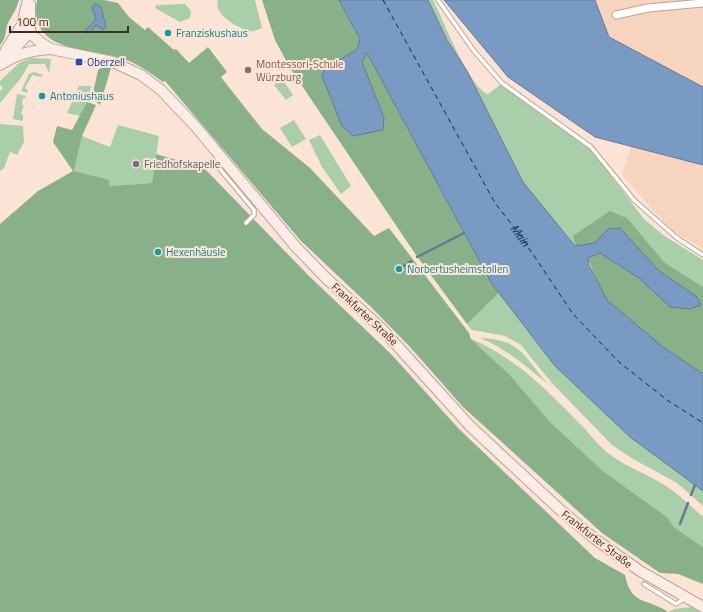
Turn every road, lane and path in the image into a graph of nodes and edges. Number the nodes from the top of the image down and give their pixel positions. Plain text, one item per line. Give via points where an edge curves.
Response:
1 (29, 0) edge
2 (438, 0) edge
3 (703, 3) edge
4 (616, 15) dead end
5 (20, 28) junction
6 (30, 32) junction
7 (51, 49) junction
8 (0, 64) edge
9 (221, 157) junction
10 (246, 223) dead end
11 (703, 255) edge
12 (644, 584) dead end
13 (686, 598) junction
14 (703, 607) edge

1 - 5 main road
1 - 6 main road
2 - 11 lane via 474,51 502,83 591,146 634,200 677,238
3 - 4 street via 648,8
5 - 6 main road, Frankfurter Straße
5 - 8 main road
6 - 7 main road, Frankfurter Straße
6 - 8 main road
7 - 8 main road via 18,55
7 - 9 main road, Frankfurter Straße via 113,62 142,75 179,108
9 - 10 lane via 215,163 254,210 254,215
9 - 13 main road, Frankfurter Straße via 296,247 382,329 480,436 595,539 640,572
12 - 13 lane via 676,604
13 - 14 main road, Frankfurter Straße

